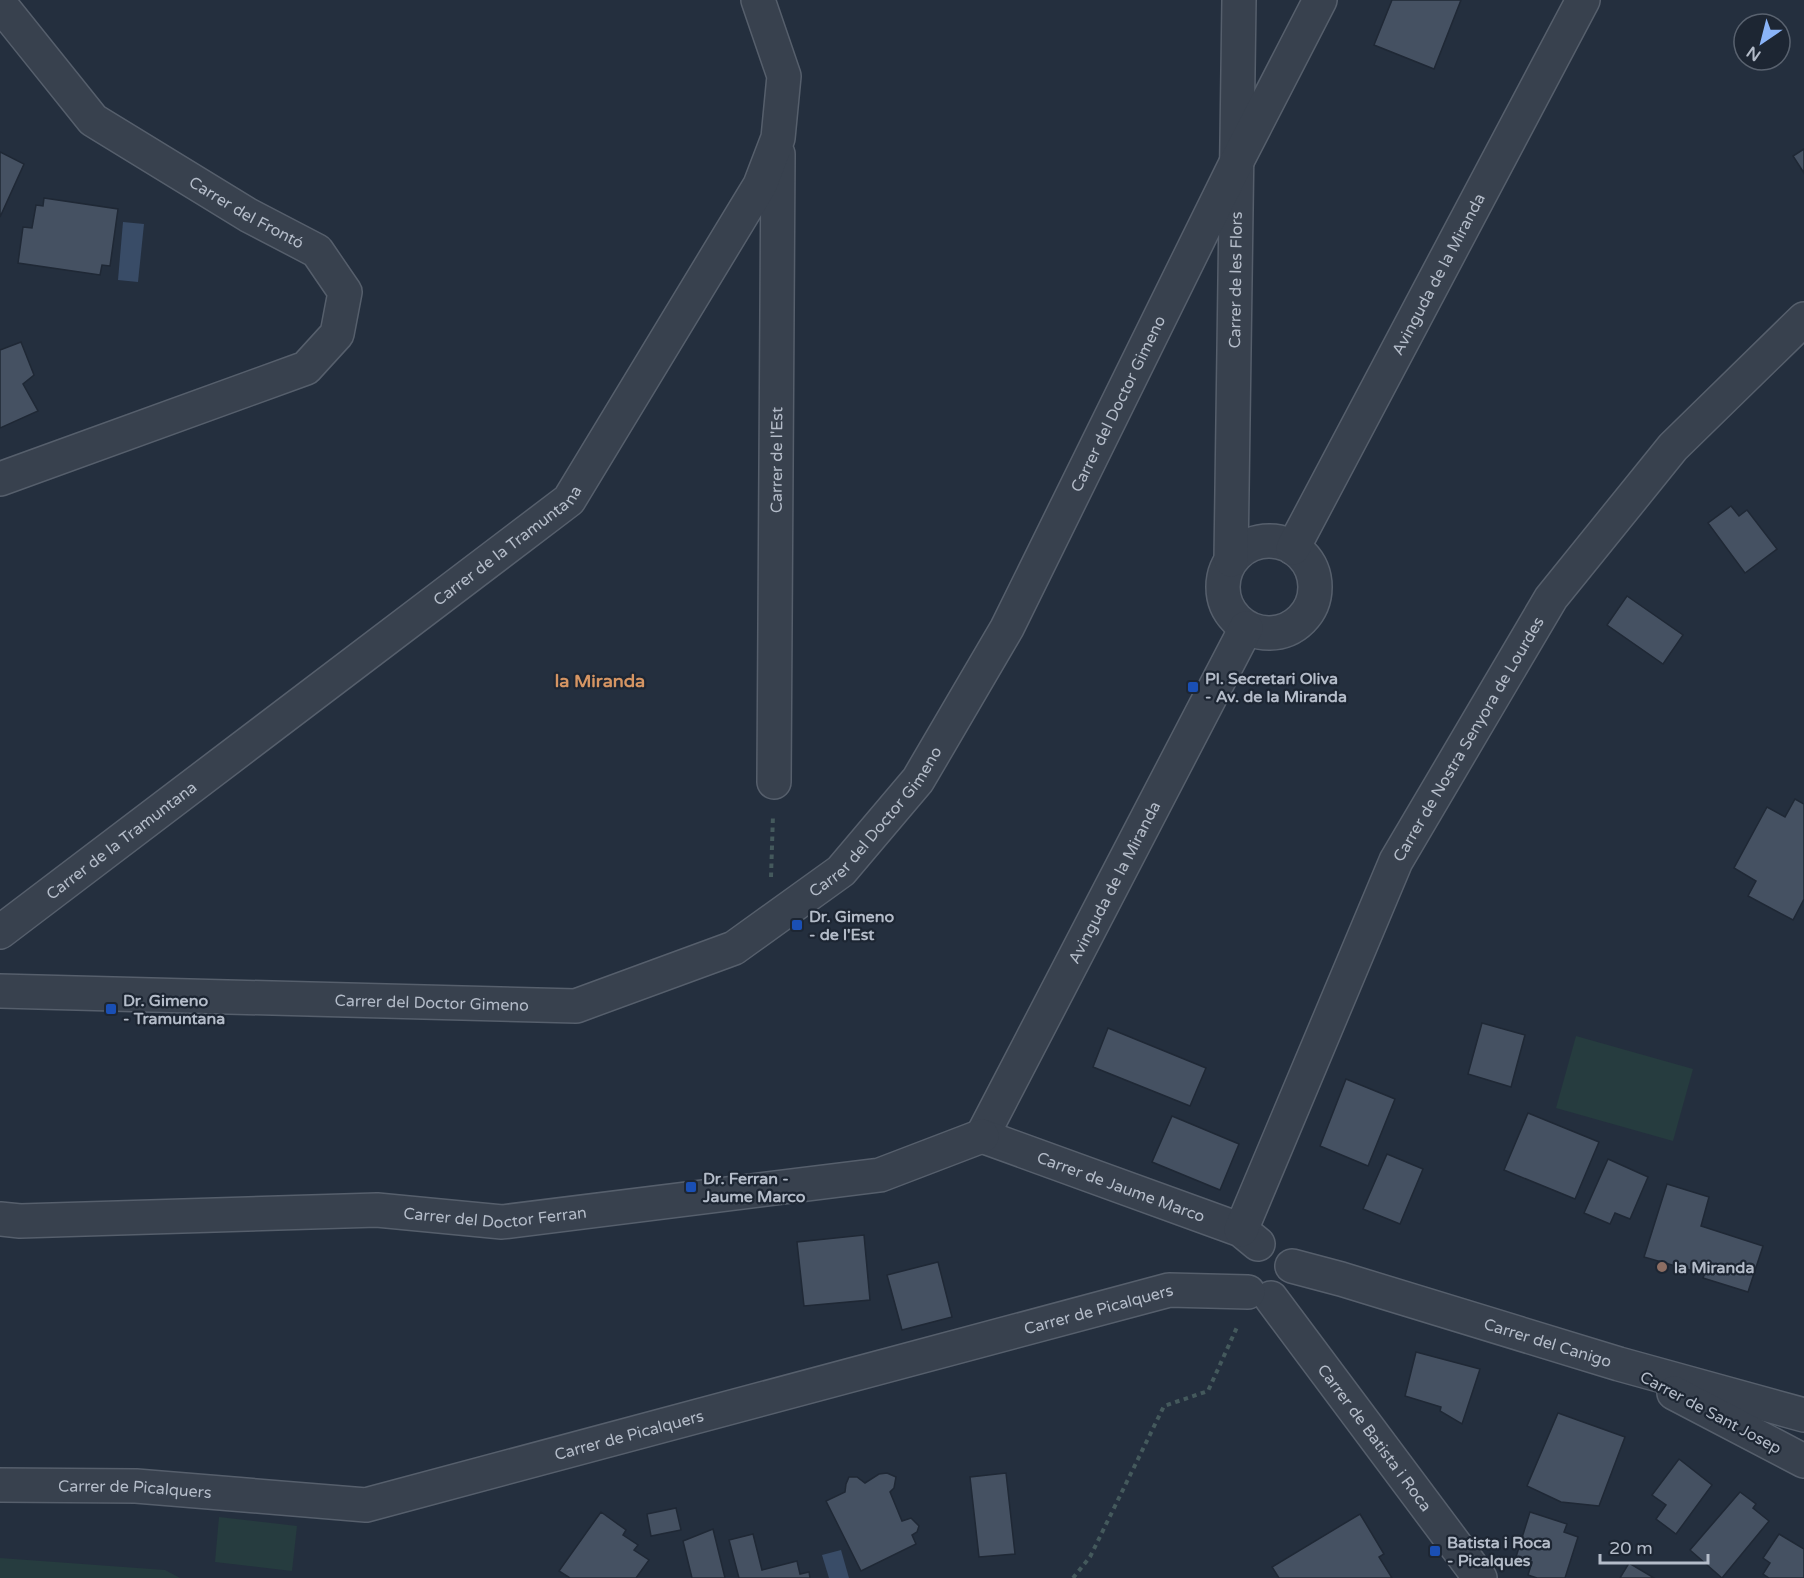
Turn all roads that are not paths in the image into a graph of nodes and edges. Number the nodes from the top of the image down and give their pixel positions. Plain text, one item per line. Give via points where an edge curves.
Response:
1 (758, 0) edge
2 (1239, 0) edge
3 (1320, 0) edge
4 (1583, 0) edge
5 (0, 4) edge
6 (778, 138) junction
7 (1236, 163) junction
8 (1804, 319) edge
9 (0, 479) edge
10 (1293, 548) junction
11 (1231, 560) junction
12 (1246, 628) junction
13 (774, 782) road end
14 (0, 932) edge
15 (0, 990) edge
16 (982, 1136) junction
17 (0, 1219) edge
18 (1249, 1237) junction
19 (1292, 1266) junction
20 (1257, 1295) junction
21 (1619, 1364) junction
22 (1804, 1414) edge
23 (1804, 1461) edge
24 (0, 1485) edge
25 (1480, 1578) edge

1 - 6 street, Carrer de la Tramuntana via 784,76
2 - 7 street, Carrer de les Flors
3 - 7 street, Carrer del Doctor Gimeno
4 - 10 street, Avinguda de la Miranda
5 - 9 street, Carrer del Frontó via 93,120 248,215 317,251 345,292 337,334 306,368
6 - 13 street, Carrer de l'Est
6 - 14 street, Carrer de la Tramuntana via 760,185 568,500
7 - 11 street, Carrer de les Flors
7 - 15 street, Carrer del Doctor Gimeno via 1007,628 918,780 841,871 734,948 576,1006
8 - 18 street, Carrer de Nostra Senyora de Lourdes via 1673,447 1551,598 1396,861
10 - 11 street via 1279,542 1260,542 1246,547
10 - 12 street via 1309,565 1315,585 1313,601 1305,616 1280,632
11 - 12 street via 1224,575 1225,601
12 - 16 street, Avinguda de la Miranda
16 - 17 street, Carrer del Doctor Ferran via 880,1175 502,1221 377,1210
16 - 18 street, Carrer de Jaume Marco
18 - 19 street via 1286,1252
18 - 20 street via 1239,1261 1239,1278 1242,1286
19 - 20 street via 1288,1287 1278,1295
19 - 21 street, Carrer del Canigo
20 - 24 street, Carrer de Picalquers via 1169,1290 366,1505 136,1486
20 - 25 street, Carrer de Batista i Roca
21 - 22 street, Carrer del Canigo
21 - 23 street, Carrer de Sant Josep

